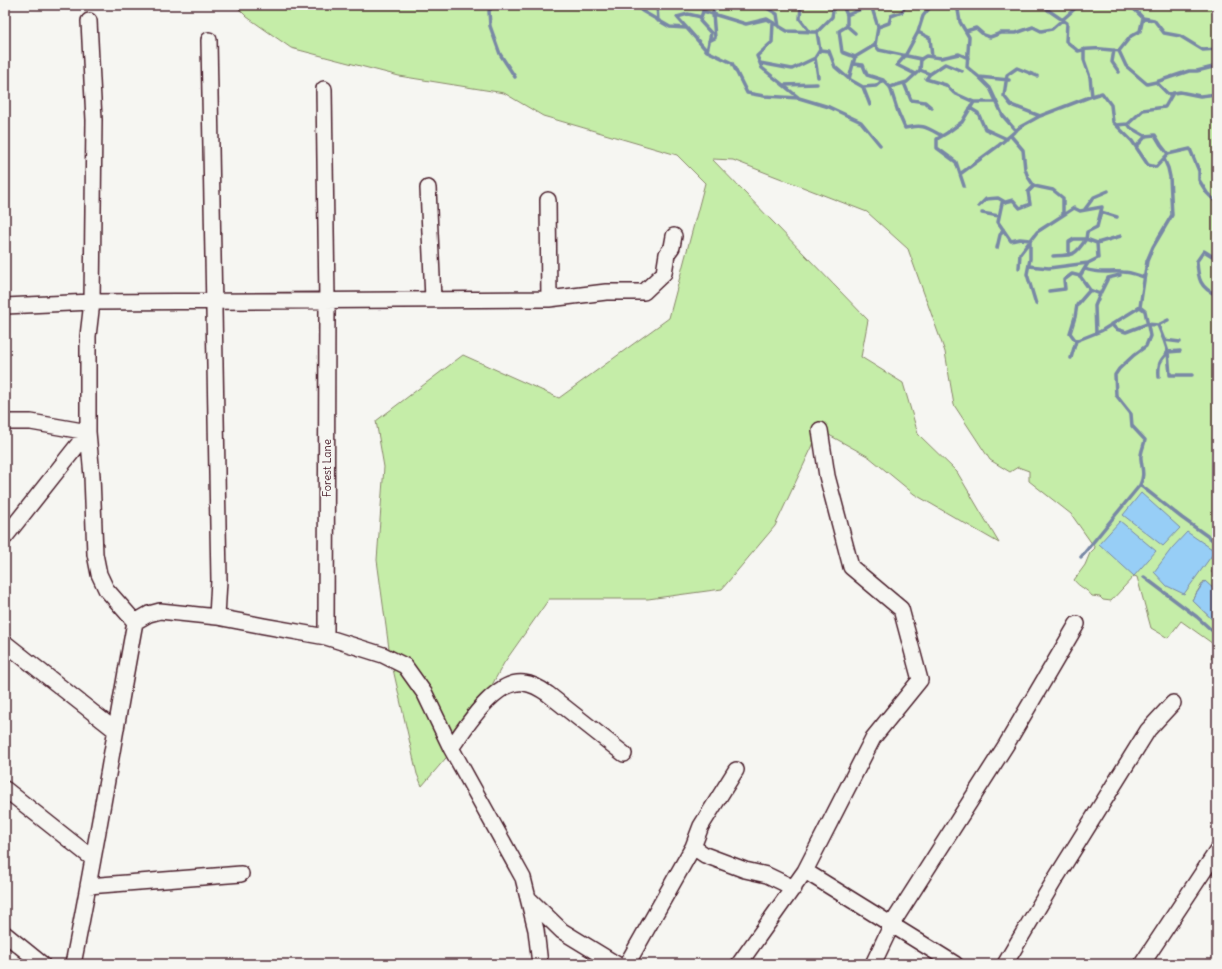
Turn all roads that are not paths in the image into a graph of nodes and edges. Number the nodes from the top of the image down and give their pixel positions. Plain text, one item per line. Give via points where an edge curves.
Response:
1 (89, 21) dead end
2 (209, 40) dead end
3 (324, 89) dead end
4 (428, 188) dead end
5 (548, 200) dead end
6 (674, 236) dead end
7 (434, 299) junction
8 (549, 299) junction
9 (213, 300) junction
10 (327, 300) junction
11 (92, 302) junction
12 (5, 306) edge
13 (5, 422) edge
14 (820, 430) dead end
15 (88, 432) junction
16 (5, 537) edge
17 (217, 617) junction
18 (135, 622) junction
19 (1077, 624) dead end
20 (326, 637) junction
21 (5, 643) edge
22 (1173, 703) dead end
23 (115, 730) junction
24 (451, 748) junction
25 (624, 754) dead end
26 (736, 770) dead end
27 (5, 789) edge
28 (693, 847) junction
29 (1217, 851) edge
30 (92, 858) junction
31 (806, 871) junction
32 (241, 874) dead end
33 (88, 886) junction
34 (794, 888) junction
35 (529, 899) junction
36 (892, 924) junction
37 (5, 934) edge
38 (42, 964) edge
39 (72, 964) edge
40 (540, 964) edge
41 (616, 964) edge
42 (627, 964) edge
43 (739, 964) edge
44 (873, 964) edge
45 (955, 964) edge
46 (1005, 964) edge
47 (1142, 964) edge

1 - 11 street via 94,120
2 - 9 street
3 - 10 street, Forest Lane
4 - 7 street
5 - 8 street
6 - 8 street via 672,247 667,254 664,273 644,292 606,292
7 - 8 street
7 - 10 street
9 - 10 street
9 - 11 street
9 - 17 street
10 - 20 street, Forest Lane
11 - 12 street
11 - 15 street via 88,336
13 - 15 street via 31,422
14 - 31 street via 827,476 851,567 901,609 920,680 872,738
15 - 16 street
15 - 18 street via 95,554 99,574 106,589
17 - 18 street via 160,611
17 - 20 street
18 - 23 street
19 - 36 street via 1006,745
20 - 24 street via 383,655 405,666 425,694
21 - 23 street
22 - 46 street via 1148,730
23 - 30 street
24 - 25 street via 488,699 507,685 523,682 548,694
24 - 35 street via 523,878
26 - 28 street via 701,826
27 - 30 street
28 - 34 street via 705,855 767,875
28 - 42 street
29 - 47 street
30 - 33 street
31 - 34 street
31 - 36 street
32 - 33 street
33 - 39 street
34 - 43 street
35 - 40 street
35 - 41 street via 562,931
36 - 44 street
36 - 45 street
37 - 38 street

